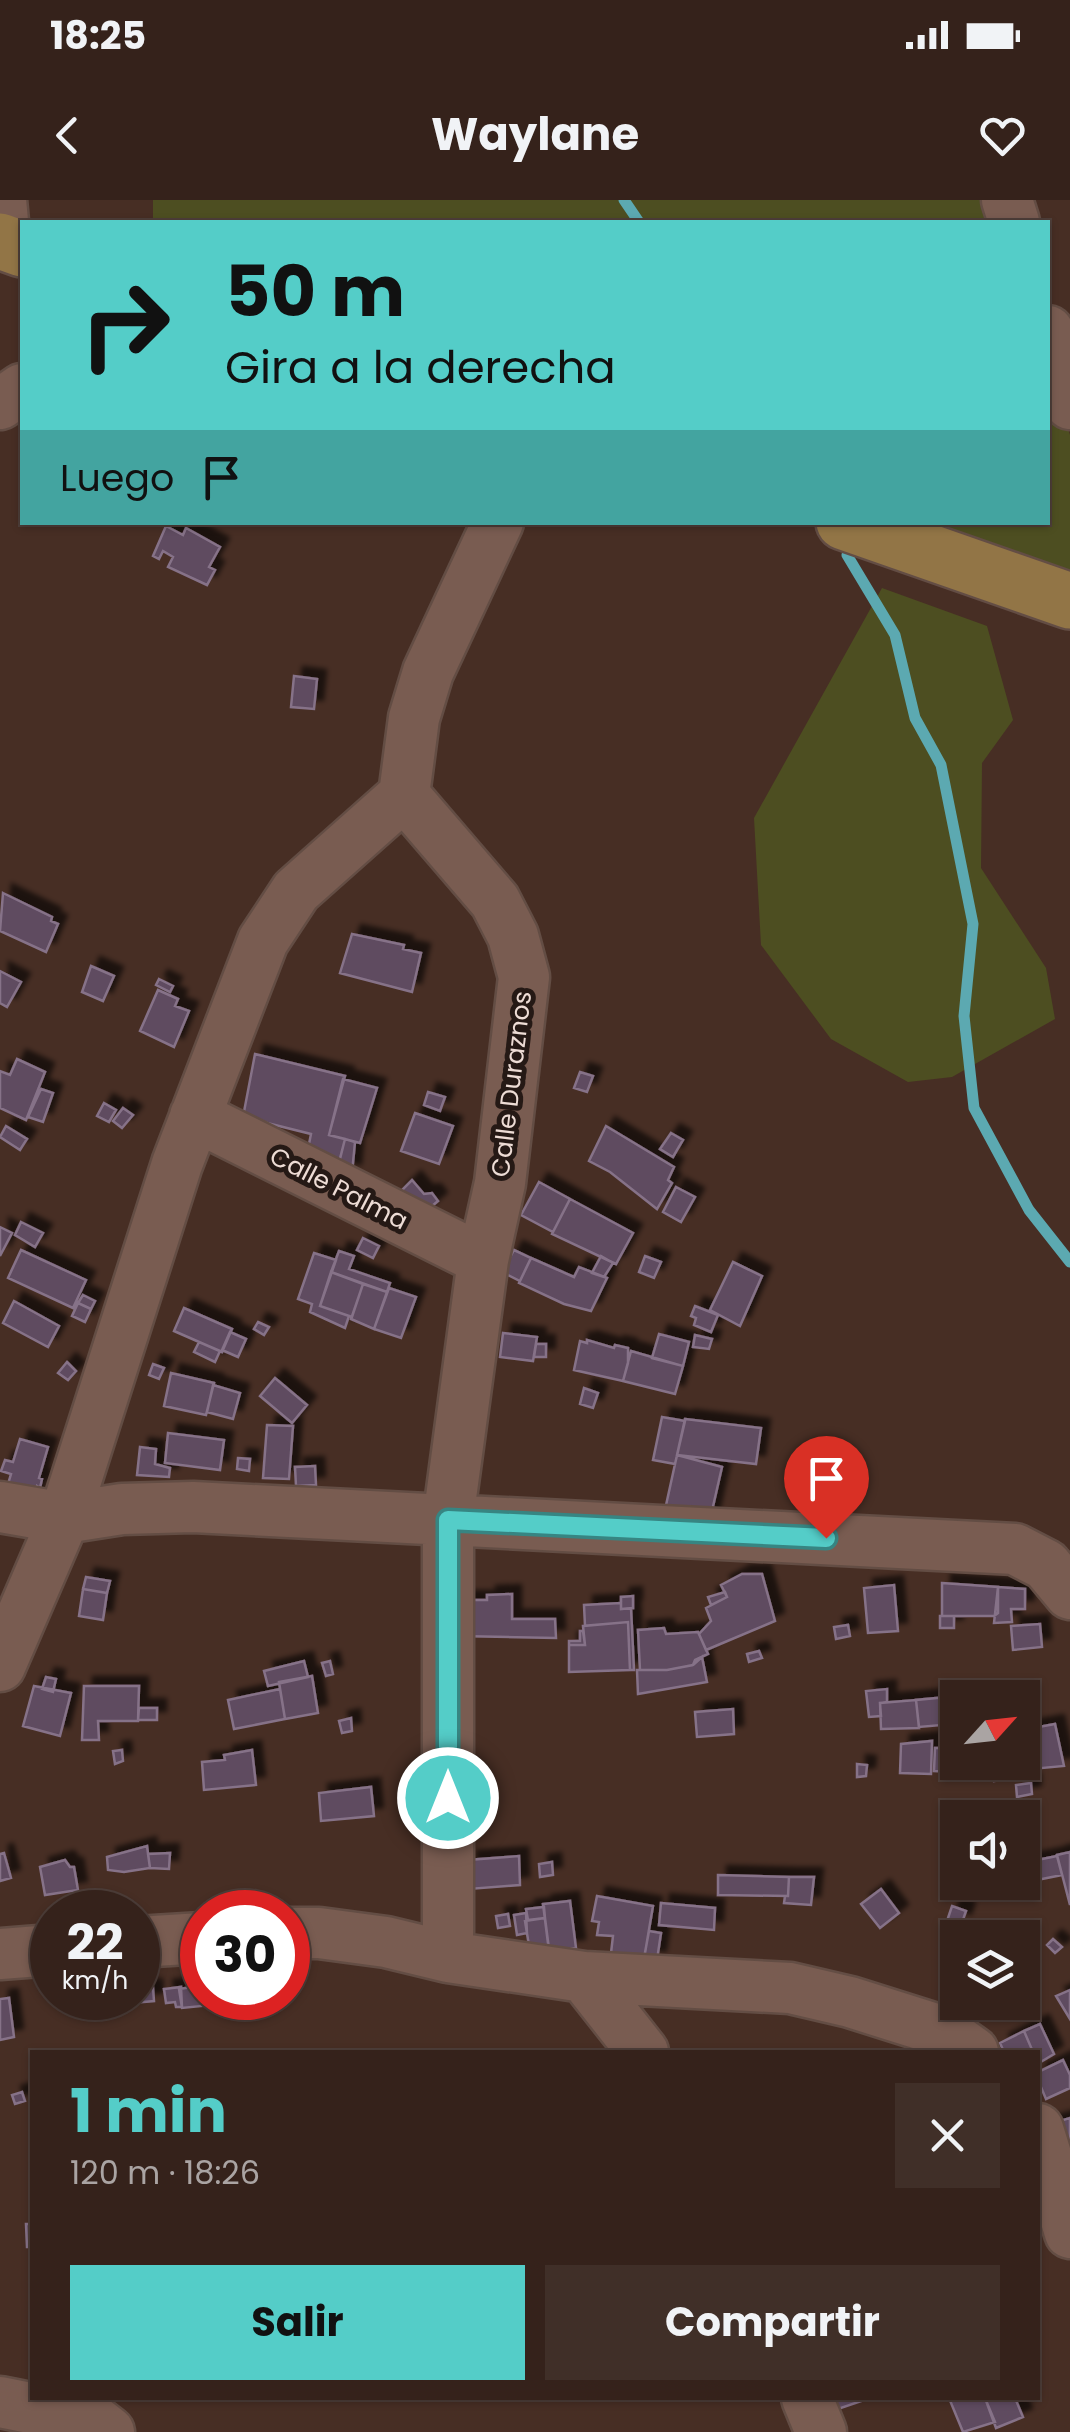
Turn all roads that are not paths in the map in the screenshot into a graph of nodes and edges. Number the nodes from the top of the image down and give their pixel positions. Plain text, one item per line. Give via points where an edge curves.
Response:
1 (1050, 338) edge
2 (1070, 404) edge
3 (497, 525) edge
4 (852, 525) edge
5 (1070, 602) edge
6 (404, 796) junction
7 (195, 1116) junction
8 (483, 1260) junction
9 (0, 1507) edge
10 (64, 1518) junction
11 (448, 1520) junction
12 (1058, 1579) edge
13 (0, 1666) edge
14 (310, 1933) edge
15 (30, 1952) edge
16 (0, 1954) edge
17 (448, 1957) junction
18 (584, 1977) junction
19 (641, 2050) edge
20 (970, 2050) edge
21 (1040, 2136) edge
22 (1070, 2233) edge
23 (807, 2400) edge
24 (0, 2402) edge
25 (109, 2432) edge
26 (821, 2432) edge

1 - 2 street
3 - 6 street via 428,672 414,718
4 - 5 main road
6 - 7 street via 296,891 263,941
6 - 8 street, Calle Duraznos via 496,901 524,977 500,1184
7 - 8 street, Calle Palma
7 - 10 street
8 - 11 street, Calle Duraznos
9 - 10 street
10 - 11 street via 194,1508
10 - 13 street
11 - 12 street via 996,1547 1015,1549
11 - 17 street, Calle Duraznos
14 - 17 street
15 - 16 street
17 - 18 street
18 - 19 street
18 - 20 street via 790,1988 944,2032
21 - 22 street
23 - 26 street
24 - 25 street via 95,2420

